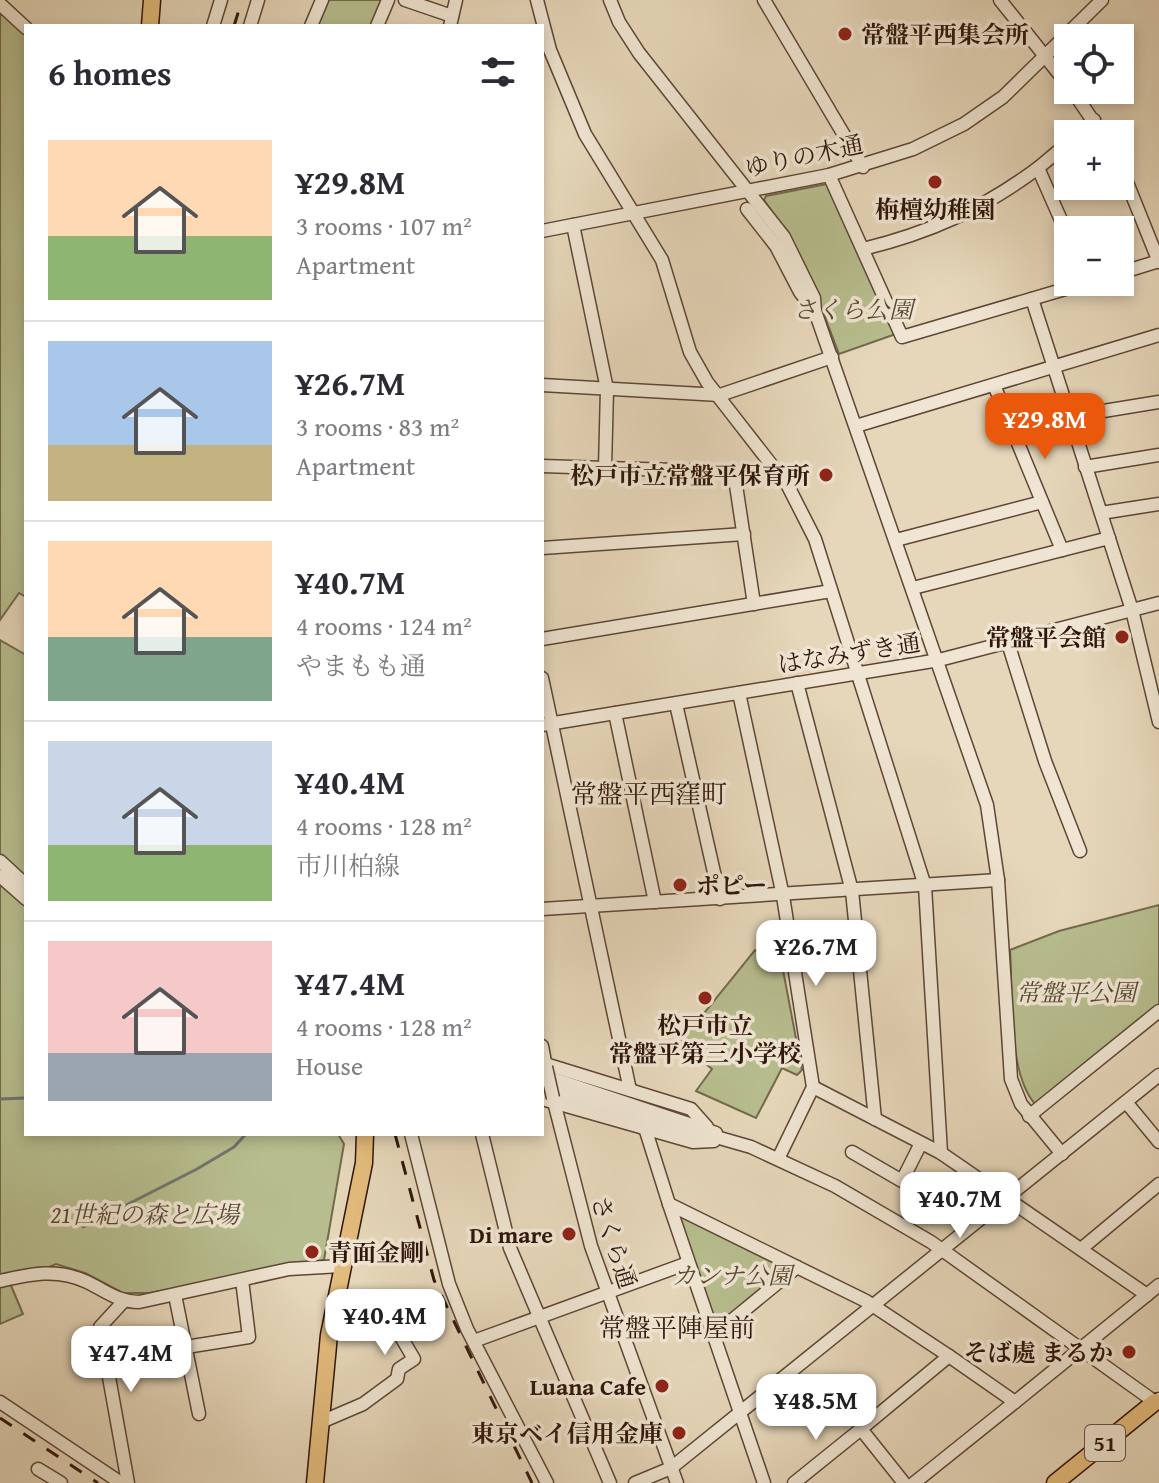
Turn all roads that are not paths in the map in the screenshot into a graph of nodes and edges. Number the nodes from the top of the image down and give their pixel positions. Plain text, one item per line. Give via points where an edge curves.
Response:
1 (152, 0) edge
2 (221, 0) edge
3 (258, 0) edge
4 (322, 0) edge
5 (388, 0) edge
6 (405, 0) edge
7 (456, 0) edge
8 (537, 0) edge
9 (610, 0) edge
10 (764, 0) edge
11 (1000, 0) edge
12 (1102, 0) edge
13 (0, 4) edge
14 (451, 21) edge
15 (150, 24) edge
16 (214, 24) edge
17 (251, 24) edge
18 (312, 24) edge
19 (378, 24) edge
20 (543, 24) edge
21 (24, 26) edge
22 (544, 27) edge
23 (1046, 56) junction
24 (1054, 67) edge
25 (1082, 104) edge
26 (1094, 120) edge
27 (1054, 155) edge
28 (863, 167) junction
29 (1038, 168) junction
30 (829, 175) junction
31 (747, 191) junction
32 (1134, 199) edge
33 (747, 209) dead end
34 (634, 212) junction
35 (1059, 216) edge
36 (573, 225) junction
37 (544, 231) edge
38 (863, 249) junction
39 (1159, 261) edge
40 (1134, 269) edge
41 (1054, 292) edge
42 (1032, 299) junction
43 (815, 311) junction
44 (1159, 335) edge
45 (832, 357) junction
46 (1052, 367) junction
47 (544, 385) edge
48 (994, 385) junction
49 (607, 389) junction
50 (720, 395) junction
51 (1159, 402) edge
52 (1067, 417) junction
53 (856, 426) junction
54 (1159, 455) edge
55 (544, 466) edge
56 (1085, 467) junction
57 (605, 468) junction
58 (734, 472) junction
59 (778, 473) junction
60 (1042, 502) junction
61 (1159, 504) edge
62 (1101, 513) junction
63 (744, 534) junction
64 (1109, 538) junction
65 (896, 540) junction
66 (544, 548) edge
67 (1062, 550) junction
68 (913, 588) junction
69 (831, 591) junction
70 (1159, 603) edge
71 (754, 604) junction
72 (1132, 610) junction
73 (544, 639) edge
74 (1008, 643) junction
75 (939, 660) junction
76 (858, 673) junction
77 (797, 683) junction
78 (739, 693) junction
79 (544, 696) edge
80 (676, 704) junction
81 (615, 713) junction
82 (1159, 722) edge
83 (547, 724) edge
84 (1080, 851) dead end
85 (0, 861) edge
86 (0, 876) edge
87 (998, 880) junction
88 (24, 883) edge
89 (925, 886) junction
90 (852, 891) junction
91 (783, 896) junction
92 (24, 897) edge
93 (720, 899) junction
94 (655, 902) junction
95 (590, 906) junction
96 (544, 909) edge
97 (1159, 1011) edge
98 (544, 1067) edge
99 (1159, 1075) edge
100 (813, 1087) junction
101 (544, 1088) edge
102 (630, 1090) junction
103 (550, 1100) edge
104 (1126, 1102) junction
105 (1029, 1116) junction
106 (875, 1119) junction
107 (707, 1127) junction
108 (645, 1128) junction
109 (365, 1136) edge
110 (412, 1136) edge
111 (482, 1136) edge
112 (729, 1141) junction
113 (1159, 1142) edge
114 (921, 1143) junction
115 (852, 1152) dead end
116 (941, 1153) junction
117 (1062, 1154) junction
118 (778, 1159) junction
119 (1159, 1184) edge
120 (1006, 1199) junction
121 (669, 1204) junction
122 (1081, 1249) junction
123 (942, 1250) junction
124 (688, 1263) junction
125 (341, 1266) junction
126 (797, 1267) junction
127 (242, 1280) junction
128 (0, 1281) edge
129 (1159, 1285) edge
130 (607, 1293) junction
131 (175, 1295) junction
132 (1147, 1295) junction
133 (337, 1296) junction
134 (123, 1302) junction
135 (874, 1306) junction
136 (537, 1318) junction
137 (714, 1335) junction
138 (474, 1341) junction
139 (186, 1347) junction
140 (1082, 1348) junction
141 (949, 1356) junction
142 (0, 1402) edge
143 (1015, 1402) junction
144 (1158, 1403) edge
145 (199, 1414) dead end
146 (740, 1414) junction
147 (321, 1422) junction
148 (861, 1429) junction
149 (671, 1468) junction
150 (38, 1469) dead end
151 (61, 1483) edge
152 (121, 1483) edge
153 (128, 1483) edge
154 (315, 1483) edge
155 (547, 1483) edge
156 (610, 1483) edge
157 (635, 1483) edge
158 (677, 1483) edge
159 (764, 1483) edge
160 (794, 1483) edge
161 (904, 1483) edge
162 (914, 1483) edge
163 (1055, 1483) edge

1 - 15 main road
2 - 16 street
3 - 17 street
4 - 18 street
5 - 19 street
6 - 14 street
7 - 14 street
8 - 20 street
9 - 31 street via 639,53
10 - 28 street
11 - 23 street
12 - 23 street, ゆりの木通
13 - 21 street
22 - 34 street via 575,112
23 - 24 street
23 - 28 street, ゆりの木通 via 1003,97 964,124
25 - 26 street
27 - 29 street
28 - 30 street, ゆりの木通
29 - 35 street
29 - 38 street via 952,222
30 - 31 street, ゆりの木通
30 - 38 street
31 - 34 street, ゆりの木通
31 - 43 street via 784,237 814,298
32 - 39 street
33 - 43 street
34 - 36 street, ゆりの木通
34 - 50 street via 662,260 690,352
36 - 37 street, ゆりの木通
36 - 49 street
38 - 42 street via 902,337
39 - 40 street
41 - 42 street
42 - 46 street
43 - 45 street
44 - 46 street
45 - 50 street
45 - 53 street
46 - 48 street
46 - 52 street
47 - 49 street
48 - 53 street
48 - 60 street
49 - 50 street
49 - 57 street
50 - 59 street
51 - 52 street
52 - 56 street
53 - 65 street
54 - 56 street
55 - 57 street
56 - 62 street
57 - 58 street
58 - 59 street
58 - 63 street
59 - 69 street via 803,512
60 - 65 street
60 - 67 street
61 - 62 street
62 - 64 street
63 - 66 street
63 - 71 street
64 - 67 street
64 - 72 street
65 - 68 street
67 - 68 street
68 - 75 street
69 - 71 street
69 - 76 street
70 - 72 street, はなみずき通
71 - 73 street
72 - 74 street, はなみずき通
72 - 82 street
74 - 75 street, はなみずき通
74 - 84 street
75 - 76 street, はなみずき通
75 - 87 street via 987,805
76 - 77 street, はなみずき通
76 - 89 street
77 - 78 street, はなみずき通
77 - 90 street
78 - 80 street, はなみずき通
78 - 91 street
79 - 83 street
80 - 81 street, はなみずき通
80 - 93 street
81 - 83 street, はなみずき通
81 - 94 street
83 - 95 street
85 - 88 street
86 - 92 street
87 - 89 street
87 - 105 street via 1008,1062
89 - 90 street
89 - 116 street
90 - 91 street
90 - 106 street
91 - 93 street
91 - 100 street
93 - 94 street
94 - 95 street
95 - 96 street
95 - 102 street
97 - 105 street
98 - 102 street
98 - 103 street, さくら通, bridge
98 - 107 street
99 - 104 street
100 - 106 street
100 - 118 street
101 - 112 street
102 - 107 street via 691,1109
103 - 108 street
103 - 130 street, さくら通
104 - 113 street
104 - 117 street
105 - 117 street
106 - 114 street
107 - 112 street
108 - 112 street via 693,1142
108 - 121 street
109 - 125 main road
110 - 138 street via 449,1284
111 - 136 street via 510,1248
112 - 118 street
114 - 115 street via 902,1181
114 - 116 street
116 - 120 street
117 - 120 street
118 - 123 street
119 - 122 street
120 - 122 street
120 - 123 street
121 - 124 street
121 - 126 street
122 - 132 street
123 - 135 street
123 - 140 street
124 - 130 street
124 - 137 street
125 - 127 street via 289,1269
125 - 133 main road
126 - 135 street
126 - 137 street
127 - 131 street
127 - 139 street via 249,1337
128 - 134 street via 56,1273
129 - 132 street
130 - 136 street
130 - 149 street, さくら通
131 - 134 street
131 - 139 street
132 - 140 street
133 - 147 main road
133 - 147 street via 383,1306 414,1359 363,1404
134 - 153 street via 100,1327
135 - 141 street
135 - 146 street
136 - 138 street
136 - 156 street
137 - 146 street
138 - 155 street
139 - 145 street
140 - 143 street
140 - 144 street
141 - 143 street
141 - 148 street
142 - 152 street
143 - 162 street
144 - 163 main road, 51
146 - 149 street
146 - 159 street
147 - 154 main road
148 - 160 street
148 - 161 street
149 - 157 street
149 - 158 street, さくら通
150 - 151 street

